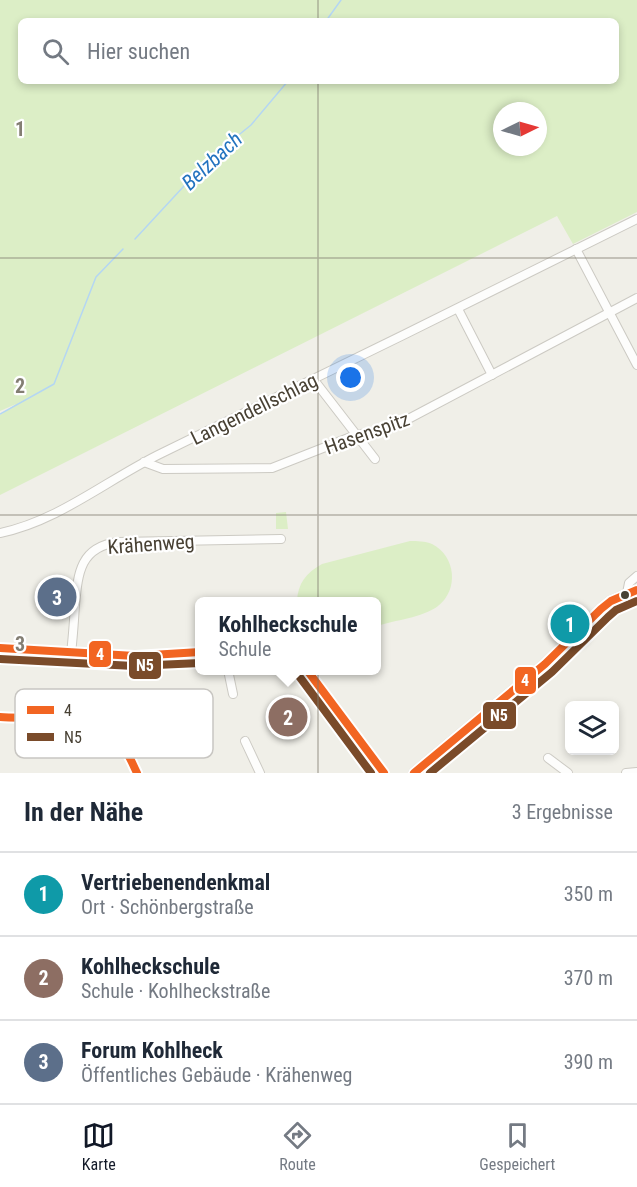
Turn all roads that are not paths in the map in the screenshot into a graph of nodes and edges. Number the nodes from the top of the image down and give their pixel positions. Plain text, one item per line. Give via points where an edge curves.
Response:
1 (637, 219) edge
2 (576, 249) junction
3 (637, 298) edge
4 (458, 309) junction
5 (609, 312) junction
6 (637, 364) edge
7 (492, 375) junction
8 (314, 380) junction
9 (356, 435) junction
10 (375, 459) dead end
11 (144, 462) junction
12 (0, 534) edge
13 (280, 538) dead end
14 (637, 576) edge
15 (632, 591) edge
16 (0, 648) edge
17 (195, 652) edge
18 (71, 653) junction
19 (229, 675) edge
20 (311, 675) edge
21 (233, 693) dead end
22 (0, 717) edge
23 (15, 718) edge
24 (245, 741) dead end
25 (129, 758) edge
26 (548, 758) dead end
27 (637, 772) edge
28 (136, 773) edge
29 (260, 773) edge
30 (384, 773) edge
31 (414, 773) edge
32 (568, 773) edge
33 (626, 773) edge

1 - 2 street, Langendellschlag
2 - 4 street, Langendellschlag
2 - 5 street
3 - 5 street, Hasenspitz
4 - 7 street
4 - 8 street, Langendellschlag
5 - 6 street
5 - 7 street, Hasenspitz
7 - 9 street, Hasenspitz via 395,426
8 - 9 street
8 - 11 street, Langendellschlag
9 - 10 street
9 - 11 street, Hasenspitz via 272,468 163,469
11 - 12 street, Langendellschlag via 45,519
13 - 18 street, Krähenweg via 118,542 100,546 88,556 78,577
14 - 15 street via 629,583
15 - 31 street via 601,609 545,664
16 - 18 street
17 - 18 street via 135,656
19 - 21 street
20 - 30 street
22 - 23 street
24 - 29 street
25 - 28 street
26 - 32 street
27 - 33 street

